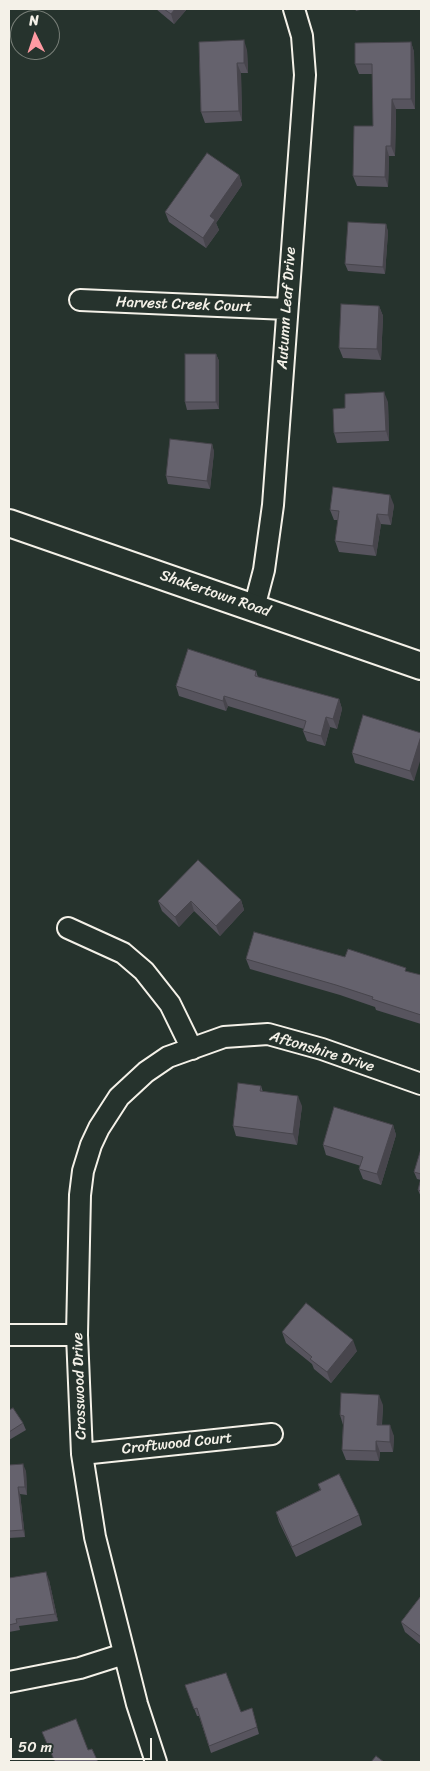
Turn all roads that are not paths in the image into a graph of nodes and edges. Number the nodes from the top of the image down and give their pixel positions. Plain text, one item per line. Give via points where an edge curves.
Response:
1 (294, 9) edge
2 (80, 300) dead end
3 (287, 309) junction
4 (9, 522) edge
5 (254, 608) junction
6 (421, 666) edge
7 (68, 928) dead end
8 (192, 1049) junction
9 (421, 1084) edge
10 (9, 1335) edge
11 (78, 1335) junction
12 (272, 1434) dead end
13 (82, 1454) junction
14 (124, 1654) junction
15 (9, 1682) edge
16 (156, 1762) edge

1 - 3 street, Autumn Leaf Drive via 302,36 305,75
2 - 3 street, Harvest Creek Court
3 - 5 street, Autumn Leaf Drive via 273,505 264,570
4 - 5 street, Shakertown Road
5 - 6 street, Shakertown Road
7 - 8 street via 123,953 144,971 170,1004
8 - 9 street, Aftonshire Drive via 224,1037 268,1034 322,1049
8 - 11 street, Crosswood Drive via 168,1058 132,1084 109,1112 92,1145 80,1195
10 - 11 street
11 - 13 street, Crosswood Drive
12 - 13 street, Croftwood Court
13 - 14 street, Crosswood Drive via 95,1537
14 - 15 street via 80,1668
14 - 16 street, Crosswood Drive

